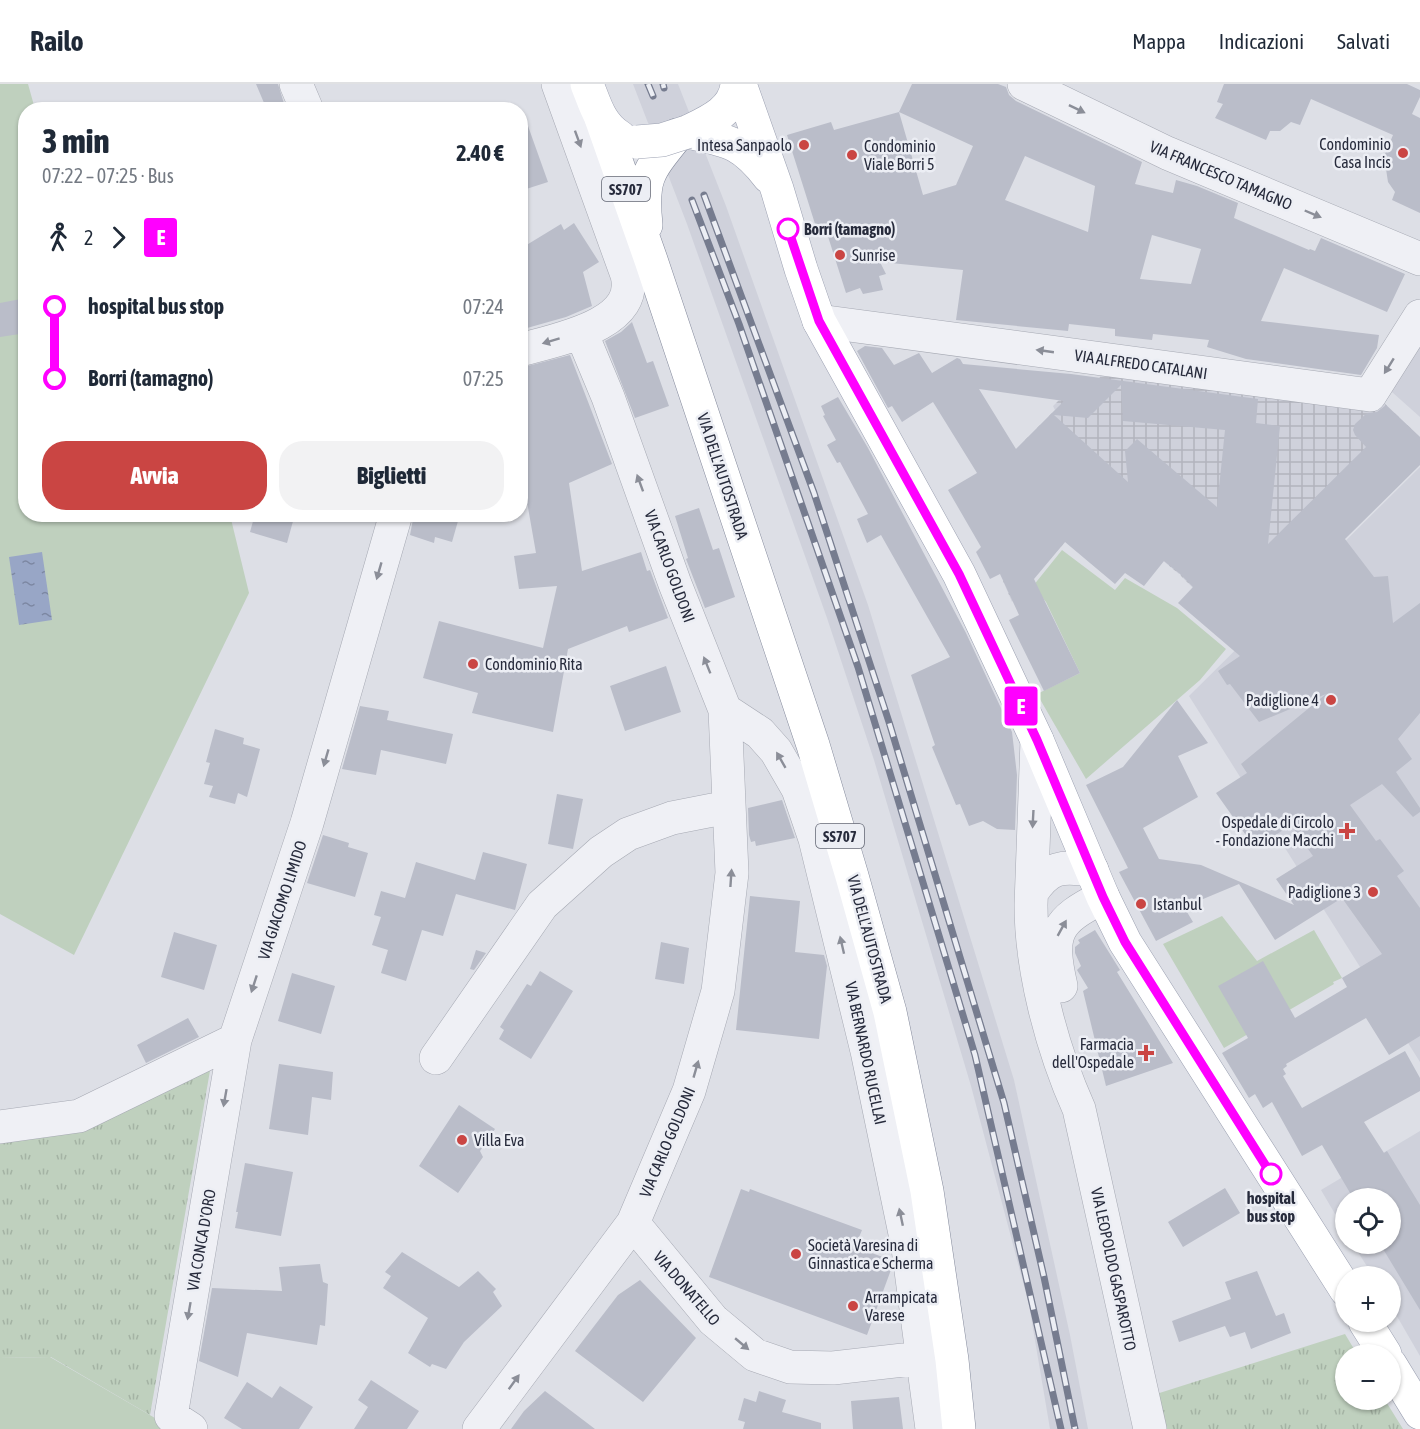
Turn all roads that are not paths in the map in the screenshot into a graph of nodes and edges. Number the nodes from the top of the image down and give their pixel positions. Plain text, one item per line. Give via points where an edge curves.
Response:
1 (296, 84) edge
2 (558, 84) edge
3 (587, 84) edge
4 (739, 84) edge
5 (1024, 84) edge
6 (304, 102) edge
7 (601, 118) junction
8 (682, 133) junction
9 (777, 189) junction
10 (1420, 259) edge
11 (651, 260) junction
12 (1420, 316) edge
13 (819, 321) junction
14 (581, 332) junction
15 (528, 348) edge
16 (394, 522) edge
17 (725, 710) junction
18 (1037, 740) junction
19 (728, 807) junction
20 (1097, 883) junction
21 (1032, 892) junction
22 (235, 1040) junction
23 (436, 1058) dead end
24 (1079, 1108) junction
25 (0, 1127) edge
26 (633, 1223) junction
27 (1335, 1273) edge
28 (921, 1358) junction
29 (1401, 1382) edge
30 (1420, 1413) edge
31 (191, 1429) edge
32 (479, 1429) edge
33 (932, 1429) edge
34 (959, 1429) edge
35 (1150, 1429) edge

1 - 6 street
2 -> 14 street via 629,282 628,297 615,314
3 - 7 main road
4 - 8 main road via 724,111
4 - 9 main road
5 -> 10 street, VIA FRANCESCO TAMAGNO via 1167,153
7 - 8 main road, bridge via 618,136 637,142
7 - 11 main road, SS707
8 - 9 main road via 734,143 759,164
8 - 11 main road, SS707 via 655,162 645,186
9 - 13 main road
11 - 34 main road, VIA DELL'AUTOSTRADA / SS707 via 813,745 887,1001 927,1191
12 -> 13 street, VIA ALFREDO CATALANI via 1370,395
13 - 18 main road via 959,574
14 -> 15 street
17 -> 14 street, VIA CARLO GOLDONI
16 -> 22 street, VIA GIACOMO LIMIDO via 307,823
17 - 19 street, VIA CARLO GOLDONI
28 -> 17 street, VIA BERNARDO RUCELLAI via 908,1248 867,1051 815,839 798,789 776,751 760,733
18 - 20 main road
18 -> 21 street, VIA LEOPOLDO GASPAROTTO
19 - 23 street via 672,818 628,834 601,852 542,905
26 -> 19 street, VIA CARLO GOLDONI via 689,1091 718,991 732,873
20 - 21 street via 1070,867 1043,876
24 -> 20 street, VIA LEOPOLDO GASPAROTTO via 1074,1041 1055,947 1063,923
20 - 27 main road via 1131,952
21 - 24 street, VIA LEOPOLDO GASPAROTTO via 1032,932 1041,991 1065,1079
22 - 25 street via 79,1116
22 -> 31 street, VIA CONCA D'ORO via 171,1416
24 - 35 street, VIA LEOPOLDO GASPAROTTO
26 -> 28 street, VIA DONATELLO via 713,1320 755,1355 790,1367 833,1368
32 -> 26 street, VIA CARLO GOLDONI
28 - 33 street, VIA BERNARDO RUCELLAI
29 - 30 main road

